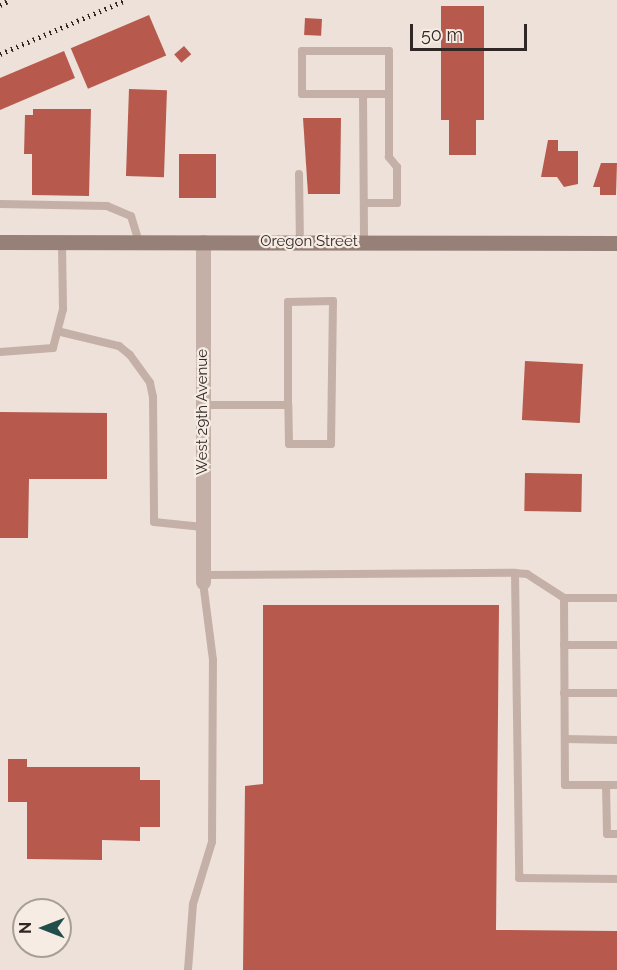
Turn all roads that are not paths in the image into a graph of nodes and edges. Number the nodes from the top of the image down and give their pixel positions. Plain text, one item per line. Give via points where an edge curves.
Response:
1 (363, 94) junction
2 (388, 94) junction
3 (299, 174) dead end
4 (364, 203) junction
5 (0, 204) edge
6 (0, 242) edge
7 (62, 242) junction
8 (139, 242) junction
9 (203, 242) junction
10 (300, 242) junction
11 (364, 242) junction
12 (617, 243) edge
13 (61, 332) junction
14 (0, 352) edge
15 (203, 405) junction
16 (288, 405) junction
17 (203, 527) junction
18 (515, 573) junction
19 (203, 579) junction
20 (564, 598) junction
21 (617, 598) edge
22 (564, 645) junction
23 (617, 645) edge
24 (564, 693) junction
25 (617, 693) edge
26 (565, 739) junction
27 (617, 740) edge
28 (606, 785) junction
29 (617, 785) edge
30 (617, 834) edge
31 (617, 879) edge
32 (188, 970) edge

1 - 2 lane
1 - 2 lane via 302,94 302,51 388,51
1 - 4 lane
2 - 4 lane via 389,157 397,167 397,203
3 - 10 lane
4 - 11 lane
5 - 8 lane via 107,206 131,216
6 - 7 street, Oregon Street
7 - 8 street, Oregon Street
7 - 13 lane
8 - 9 street, Oregon Street
9 - 10 street, Oregon Street
9 - 15 street, West 29th Avenue
10 - 11 street, Oregon Street
11 - 12 street, Oregon Street
13 - 14 lane via 53,348
13 - 17 lane via 119,346 134,361 153,397 154,522
15 - 16 lane
15 - 17 street, West 29th Avenue
16 - 16 lane via 289,444 331,444 333,301 288,302
17 - 19 street, West 29th Avenue
18 - 19 lane
18 - 20 lane via 527,574
18 - 31 lane via 519,878
19 - 32 lane via 213,660 212,842 193,904
20 - 21 lane
20 - 22 lane
22 - 23 lane
22 - 24 lane
24 - 25 lane
24 - 26 lane
26 - 27 lane
26 - 28 lane via 565,785
28 - 29 lane
28 - 30 lane via 607,834

